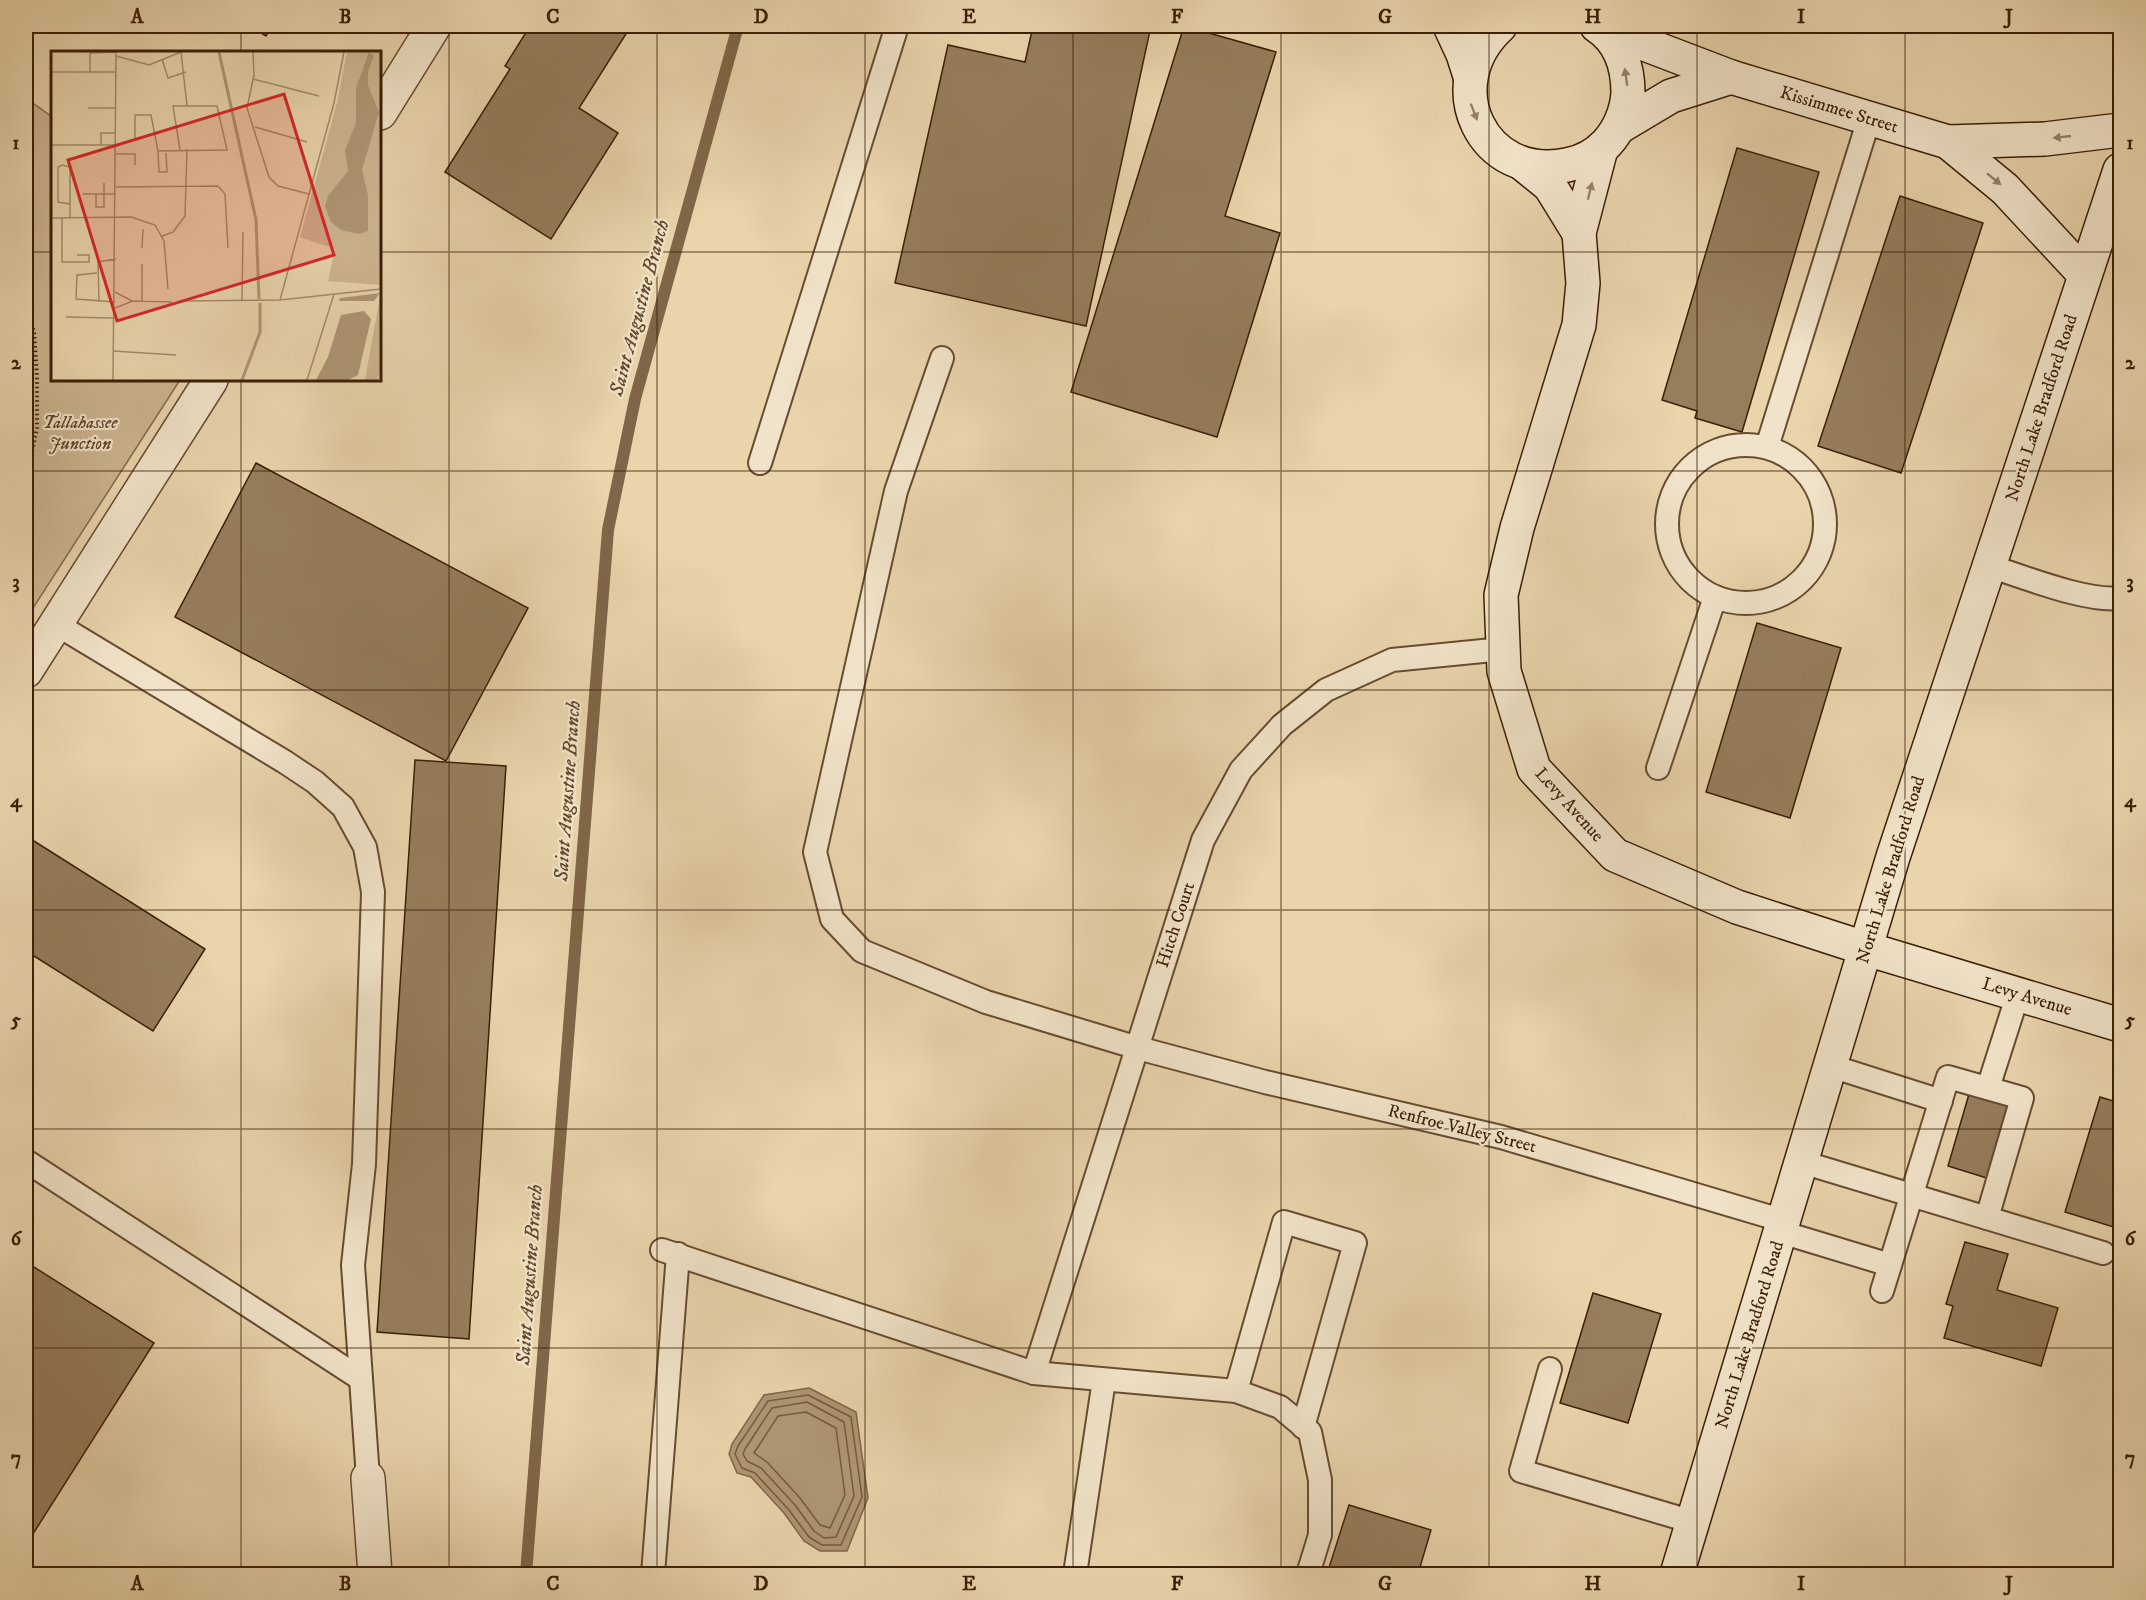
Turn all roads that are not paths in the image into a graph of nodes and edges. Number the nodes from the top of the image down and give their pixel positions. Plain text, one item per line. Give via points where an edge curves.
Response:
1 (434, 26) edge
2 (897, 26) edge
3 (1450, 26) edge
4 (1500, 26) edge
5 (1598, 26) edge
6 (1470, 76) junction
7 (1731, 77) junction
8 (381, 111) edge
9 (1869, 119) junction
10 (2121, 130) edge
11 (1610, 138) junction
12 (1948, 142) junction
13 (1523, 164) junction
14 (2119, 181) edge
15 (1579, 233) junction
16 (2085, 275) junction
17 (942, 358) dead end
18 (210, 381) edge
19 (1767, 447) junction
20 (760, 463) dead end
21 (1989, 566) junction
22 (1715, 597) junction
23 (2121, 598) edge
24 (56, 624) junction
25 (1503, 649) junction
26 (26, 671) edge
27 (1658, 768) dead end
28 (1867, 949) junction
29 (2018, 994) junction
30 (2121, 1025) edge
31 (1138, 1048) junction
32 (1831, 1066) junction
33 (1988, 1088) junction
34 (1941, 1101) junction
35 (26, 1161) edge
36 (1802, 1162) junction
37 (1912, 1196) junction
38 (1987, 1218) junction
39 (1783, 1226) junction
40 (2103, 1253) dead end
41 (1890, 1265) junction
42 (1882, 1291) dead end
43 (1551, 1369) dead end
44 (1034, 1373) junction
45 (361, 1379) junction
46 (1104, 1380) junction
47 (1236, 1391) junction
48 (1303, 1426) junction
49 (368, 1478) joint
50 (1693, 1522) junction
51 (375, 1575) edge
52 (653, 1575) edge
53 (1075, 1575) edge
54 (1308, 1575) edge
55 (1677, 1575) edge

1 - 8 street
2 - 20 lane
3 - 6 street
4 - 6 street via 1487,37
5 - 7 street, Kissimmee Street
11 -> 5 street, Levy Avenue via 1628,102 1628,74 1618,48
6 -> 13 street, Levy Avenue via 1470,104 1481,130 1499,150
7 - 9 street, Kissimmee Street
7 - 11 street via 1671,96
9 - 12 street, Kissimmee Street
9 - 19 lane
10 -> 12 street, Kissimmee Street via 2045,139
11 - 13 street via 1577,163 1550,168
15 -> 11 street, Levy Avenue
12 -> 16 street, Kissimmee Street via 2005,189
13 - 15 street, Levy Avenue via 1550,186
14 - 16 street, North Lake Bradford Road
15 - 25 street, Levy Avenue via 1583,283 1579,325 1517,528 1501,595
16 - 21 street, North Lake Bradford Road
17 - 31 lane, Renfroe Valley Street via 897,492 815,852 832,919 862,951 986,1002
18 - 24 street
19 - 22 lane via 1740,445 1715,451 1692,465 1676,486 1668,511 1670,546 1676,562 1693,583
19 - 22 lane via 1791,458 1810,476 1822,499 1826,525 1822,550 1803,579 1766,601 1740,603
21 - 23 lane via 2077,593
21 - 28 street, North Lake Bradford Road via 1893,857
22 - 27 lane
24 - 26 street
24 - 45 lane via 315,782 343,807 365,847 373,892 363,1164 353,1265
25 - 28 street, Levy Avenue via 1504,671 1534,769 1615,855 1737,907
25 - 31 lane, Hitch Court via 1392,660 1326,690 1282,725 1241,770 1203,840
28 - 29 street, Levy Avenue
28 - 32 street, North Lake Bradford Road
29 - 30 street, Levy Avenue
29 - 33 lane
31 - 39 lane, Renfroe Valley Street via 1501,1137
31 - 44 lane, Hitch Court
32 - 34 lane
32 - 36 street, North Lake Bradford Road
33 - 34 lane via 1948,1077
33 - 38 lane via 2022,1098
34 - 37 lane
35 - 45 lane
36 - 37 lane
36 - 39 street, North Lake Bradford Road
37 - 38 lane
37 - 41 lane
38 - 40 lane
39 - 41 lane, Renfroe Valley Street
39 - 50 street, North Lake Bradford Road
41 - 42 lane
43 - 50 lane via 1521,1471
44 - 46 lane
44 - 52 lane via 670,1252
45 - 49 lane
46 - 47 lane
46 - 53 lane
47 - 48 lane via 1280,1407
47 - 48 lane via 1284,1222 1355,1243
48 - 54 lane via 1310,1431 1320,1480 1320,1536
49 - 51 street
50 - 55 street, North Lake Bradford Road

